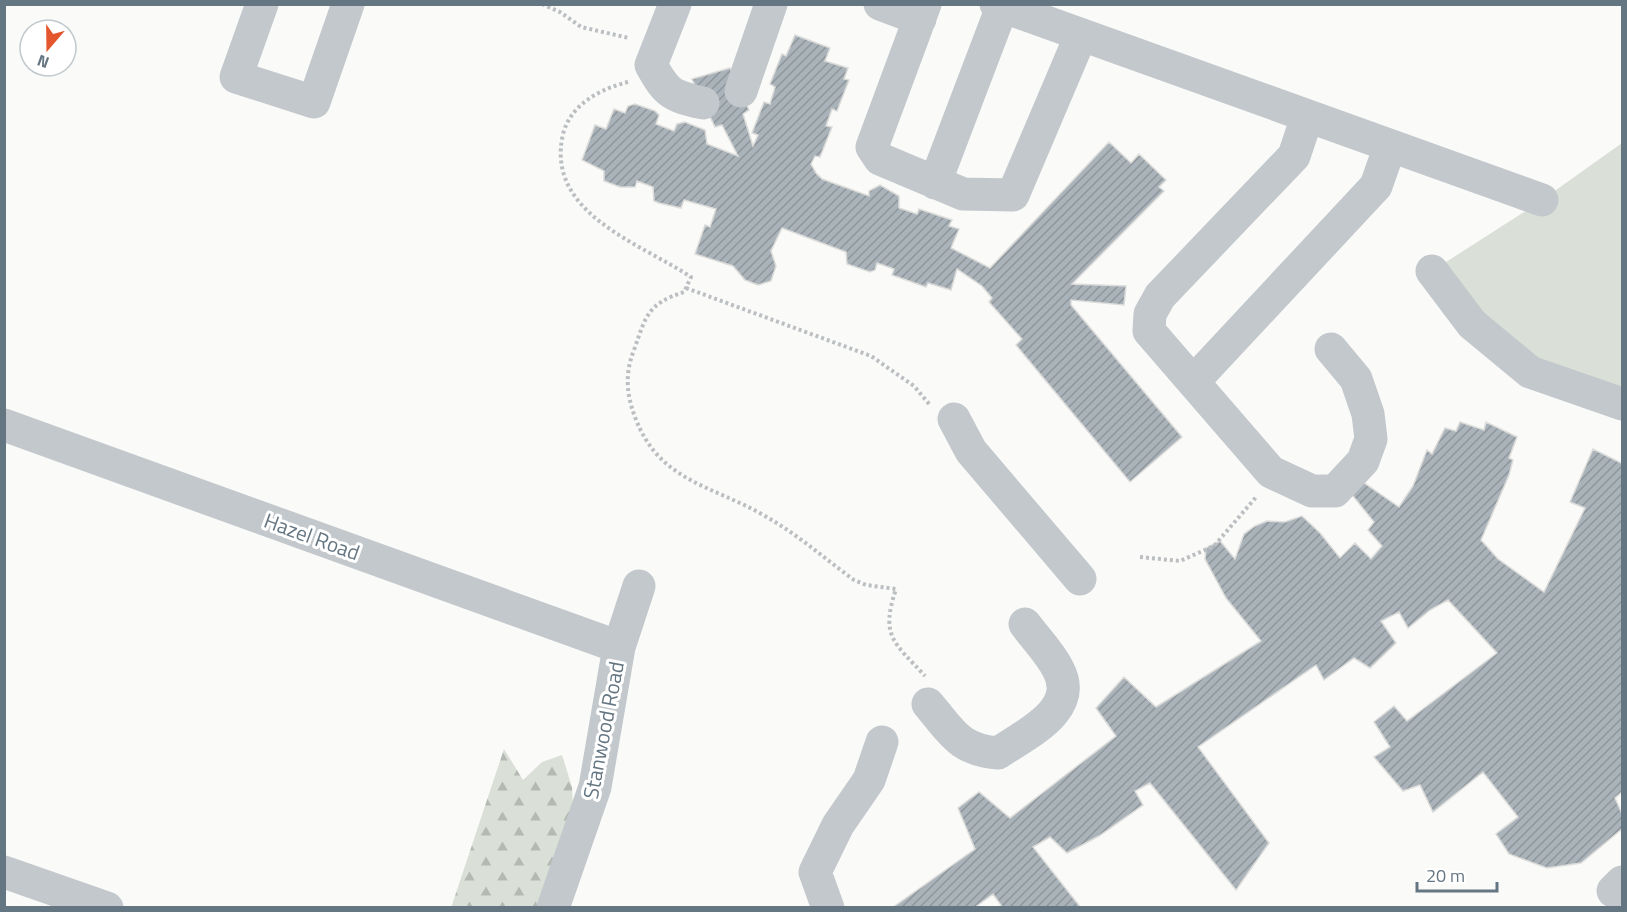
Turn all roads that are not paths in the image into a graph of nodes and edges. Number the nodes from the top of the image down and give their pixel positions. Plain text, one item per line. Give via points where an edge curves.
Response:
1 (262, 4) edge
2 (348, 4) edge
3 (675, 4) edge
4 (771, 4) edge
5 (880, 4) edge
6 (999, 6) edge
7 (923, 12) edge
8 (1081, 35) junction
9 (741, 91) dead end
10 (703, 103) dead end
11 (1307, 117) junction
12 (1390, 146) junction
13 (935, 183) junction
14 (1542, 200) dead end
15 (1432, 271) dead end
16 (1331, 349) dead end
17 (1193, 382) junction
18 (1623, 404) edge
19 (954, 419) road end
20 (4, 425) edge
21 (1080, 579) dead end
22 (639, 586) dead end
23 (1025, 624) dead end
24 (619, 647) junction
25 (931, 694) road end
26 (882, 742) dead end
27 (4, 872) edge
28 (107, 908) edge
29 (553, 908) edge
30 (828, 908) edge

1 - 2 street via 236,77 314,102
3 - 10 street via 651,65 674,96
4 - 9 street
5 - 7 street
6 - 8 street
6 - 13 street
7 - 13 street via 872,147 880,159
8 - 11 street
8 - 13 street via 1013,195 963,194
11 - 12 street
11 - 17 street via 1294,156 1160,296 1150,314 1149,331
12 - 14 street
12 - 17 street via 1376,186
15 - 18 street via 1472,324 1530,372
16 - 17 street via 1356,379 1368,414 1371,439 1363,461 1335,491 1312,491 1271,472
19 - 21 street via 971,451
20 - 24 street, Hazel Road
22 - 24 street, Stanwood Road
23 - 25 street via 1059,670 1064,696 1054,714 998,753 976,751 954,735
24 - 29 street, Stanwood Road via 595,788
26 - 30 street via 869,780 838,825 815,872
27 - 28 street

